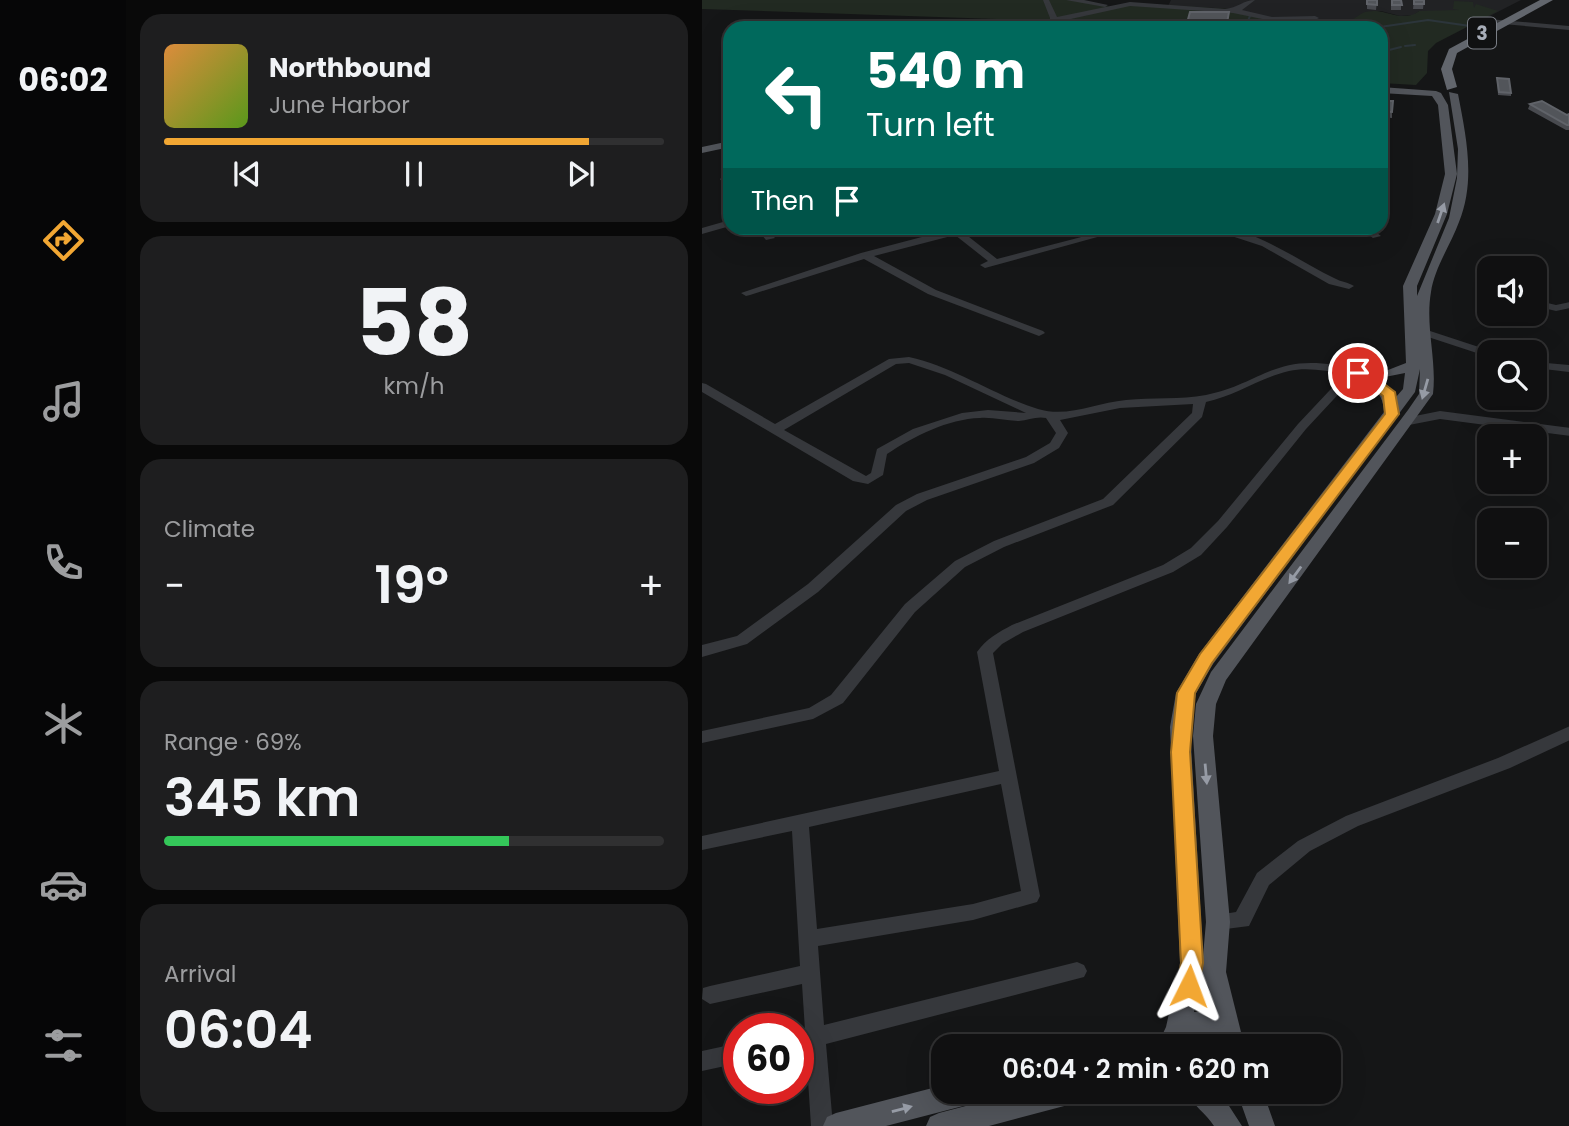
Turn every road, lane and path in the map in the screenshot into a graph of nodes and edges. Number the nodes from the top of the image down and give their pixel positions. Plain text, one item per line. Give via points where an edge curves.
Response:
1 (1046, 0) edge
2 (1069, 0) edge
3 (1252, 0) edge
4 (1532, 0) edge
5 (1548, 0) edge
6 (1117, 5) junction
7 (1234, 10) junction
8 (1315, 18) dead end
9 (1052, 21) edge
10 (1063, 21) edge
11 (1491, 21) junction
12 (1505, 22) junction
13 (1569, 28) edge
14 (1438, 87) junction
15 (1388, 88) edge
16 (723, 146) edge
17 (702, 150) edge
18 (723, 152) edge
19 (702, 156) edge
20 (723, 225) edge
21 (702, 231) edge
22 (767, 235) edge
23 (933, 235) edge
24 (952, 235) edge
25 (1098, 235) edge
26 (1236, 235) edge
27 (770, 238) dead end
28 (865, 255) junction
29 (1349, 286) dead end
30 (746, 293) dead end
31 (1569, 305) edge
32 (1547, 306) edge
33 (1422, 332) junction
34 (1039, 333) dead end
35 (1477, 350) edge
36 (1414, 365) junction
37 (1547, 366) edge
38 (1569, 369) edge
39 (1352, 372) junction
40 (702, 387) edge
41 (1200, 400) junction
42 (1046, 415) junction
43 (1400, 417) junction
44 (776, 429) junction
45 (1569, 432) edge
46 (702, 651) edge
47 (1569, 732) edge
48 (702, 737) edge
49 (1007, 776) junction
50 (801, 822) junction
51 (702, 843) edge
52 (1218, 922) junction
53 (808, 939) junction
54 (1078, 971) dead end
55 (810, 973) junction
56 (710, 995) dead end
57 (808, 1013) edge
58 (1171, 1034) edge
59 (1178, 1034) edge
60 (1221, 1034) edge
61 (1229, 1034) edge
62 (814, 1037) edge
63 (723, 1056) edge
64 (702, 1061) edge
65 (814, 1080) edge
66 (931, 1101) edge
67 (1022, 1104) edge
68 (1215, 1104) edge
69 (1254, 1104) edge
70 (822, 1126) edge
71 (836, 1126) edge
72 (939, 1126) edge
73 (1229, 1126) edge
74 (1262, 1126) edge

1 - 9 street
2 - 6 street
3 - 7 street
4 - 11 highway, 3
5 - 12 highway, 3
6 - 7 street
6 - 10 street
7 - 8 street via 1272,19
11 - 12 street
11 - 14 highway, 3 via 1442,46 1436,55
12 - 13 street
12 - 14 highway, 3 via 1450,53 1447,81
14 - 15 main road
14 - 33 main road via 1463,149 1463,178 1455,218 1426,285
36 -> 14 main road via 1410,286 1441,214 1451,174
16 - 17 main road
18 - 19 main road
20 - 21 street
22 - 27 street
23 - 28 street
24 - 25 street via 990,263
26 - 29 street via 1266,244 1333,282
28 - 30 street
28 - 34 street via 932,292
31 - 32 street
33 - 35 street
33 -> 43 main road via 1428,384
36 - 39 main road via 1390,374
36 - 43 main road
37 - 38 street
39 - 41 street via 1286,368 1231,393
39 - 43 main road via 1387,391
39 - 49 street via 1186,559 988,645 985,652
40 - 44 street
41 - 42 street via 1121,404 1075,415
41 - 48 street via 1198,414 1108,502 999,544 960,565 910,608 837,699 813,713
42 - 44 street via 902,359
42 - 44 street via 1019,420 970,415 934,426 881,452 877,475 868,480
42 - 46 street via 1062,433 1055,445 1030,460 901,508 813,588 742,640
43 - 45 street via 1440,415
43 -> 52 main road via 1218,677 1206,704 1203,736
43 - 58 main road via 1206,659 1186,693 1180,752 1192,963
47 - 52 street via 1504,763 1352,821 1304,846 1263,879 1242,920
49 - 50 street
49 - 53 street via 1030,896 973,912
50 - 51 street
50 - 53 street
52 - 61 main road via 1214,972
53 - 55 street
54 - 62 street
55 - 56 street
55 - 57 street
59 - 60 main road via 1190,1024 1206,1023
63 - 64 street
65 - 70 street
71 -> 66 main road
67 - 72 main road
68 - 73 main road
69 - 74 main road

